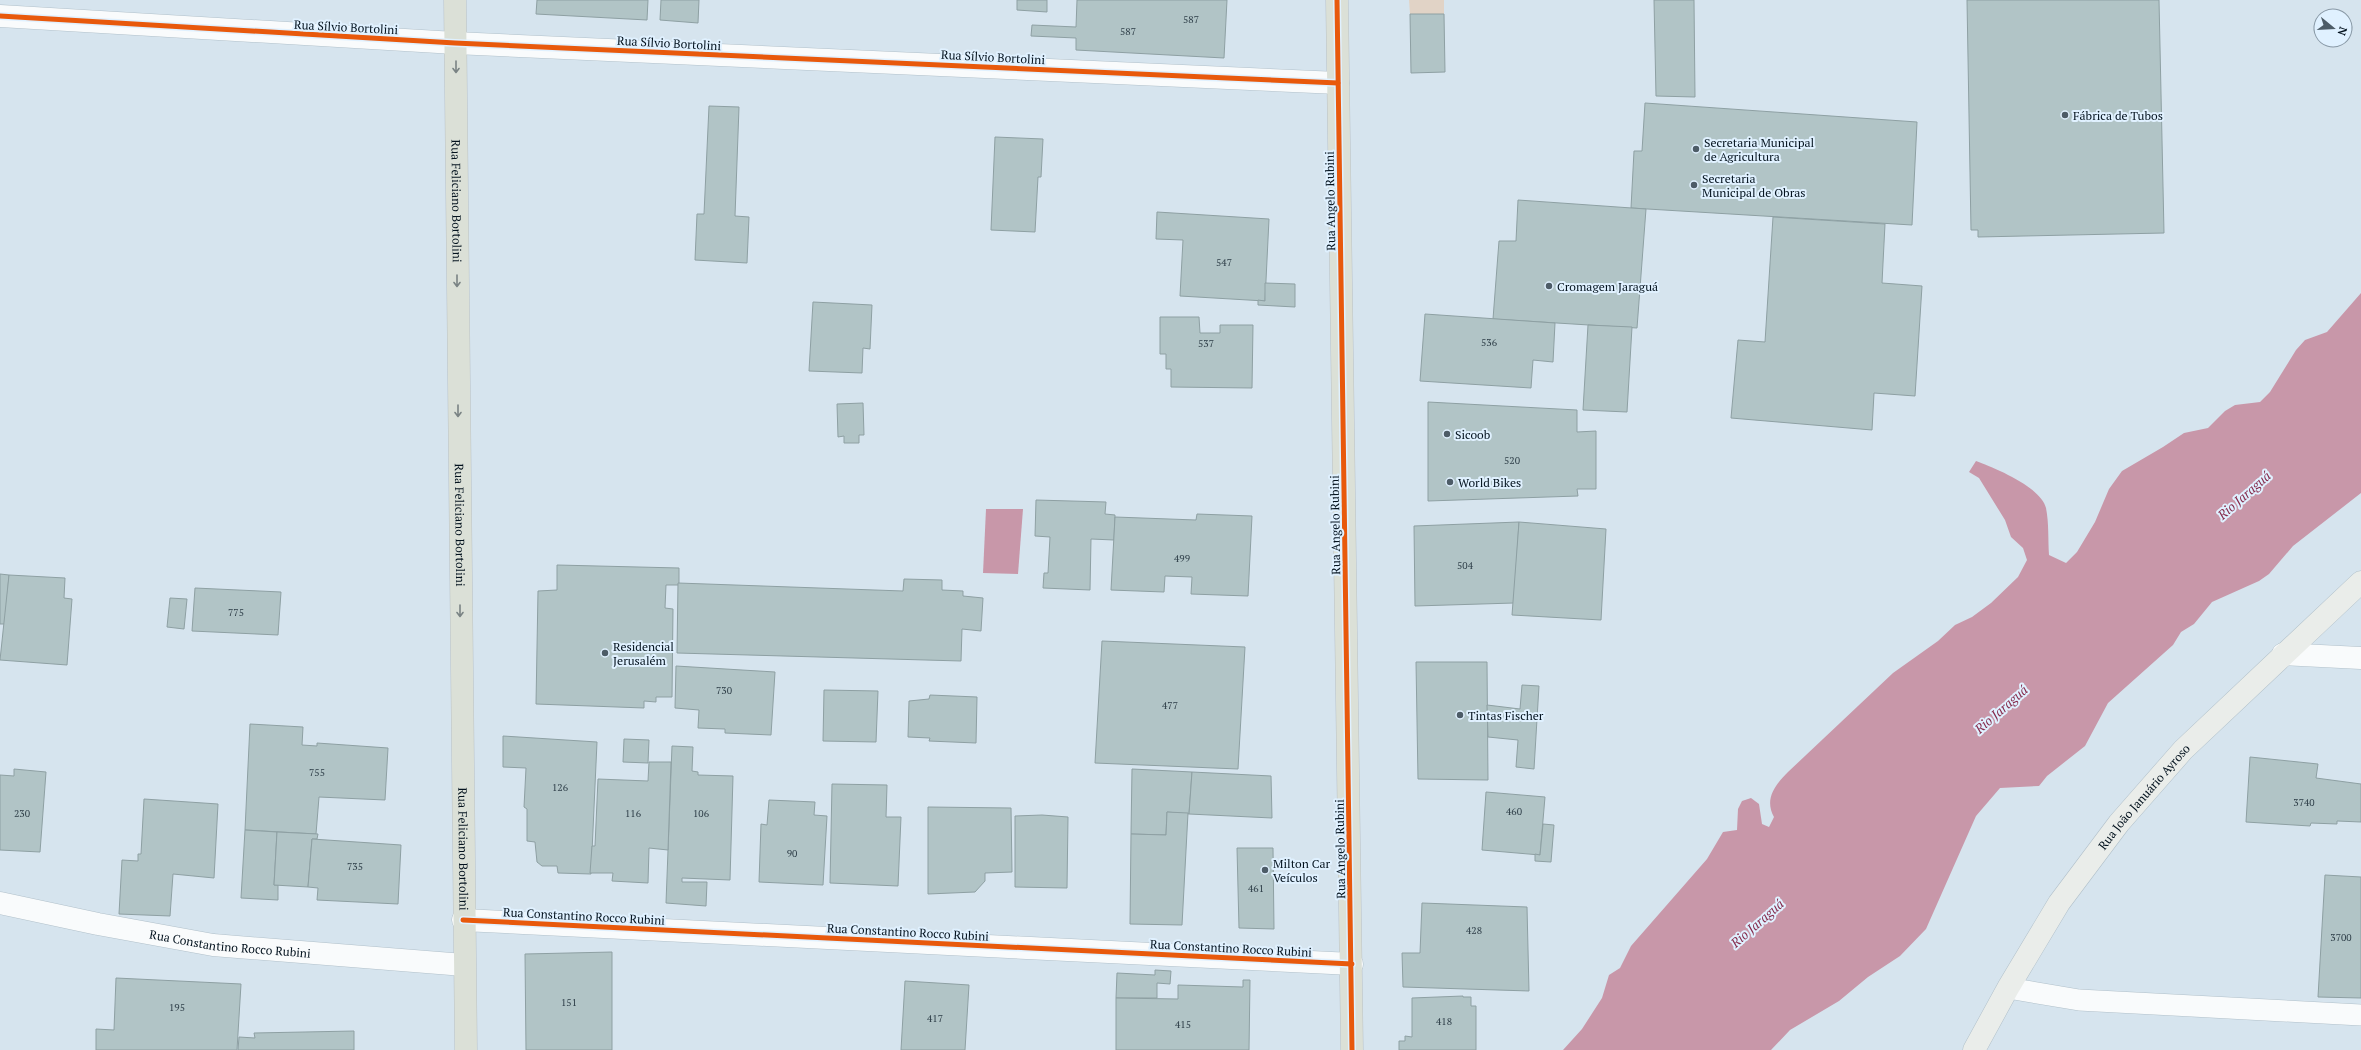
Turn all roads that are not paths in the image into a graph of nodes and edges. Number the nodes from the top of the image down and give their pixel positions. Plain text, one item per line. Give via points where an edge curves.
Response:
1 (455, 0) edge
2 (1337, 0) edge
3 (0, 16) edge
4 (455, 43) junction
5 (1338, 83) junction
6 (2361, 582) edge
7 (2282, 654) junction
8 (2361, 658) edge
9 (0, 903) edge
10 (463, 920) junction
11 (1352, 964) junction
12 (464, 965) junction
13 (2008, 988) junction
14 (2361, 1015) edge
15 (466, 1050) edge
16 (1352, 1050) edge
17 (1974, 1050) edge

1 - 4 main road, Rua Feliciano Bortolini
2 - 5 main road, Rua Angelo Rubini
3 - 4 street, Rua Sílvio Bortolini
4 - 5 street, Rua Sílvio Bortolini
4 -> 10 main road, Rua Feliciano Bortolini
5 - 11 main road, Rua Angelo Rubini
6 - 7 main road, Rua João Januário Ayroso
7 - 8 street
7 - 13 main road, Rua João Januário Ayroso via 2183,750 2119,823 2059,903
9 - 12 street, Rua Constantino Rocco Rubini via 213,945
10 - 11 street, Rua Constantino Rocco Rubini
10 - 12 main road, Rua Feliciano Bortolini
11 - 16 main road, Rua Angelo Rubini
12 - 15 main road, Rua Feliciano Bortolini
13 - 14 lane via 2079,1000
13 - 17 main road, Rua João Januário Ayroso

